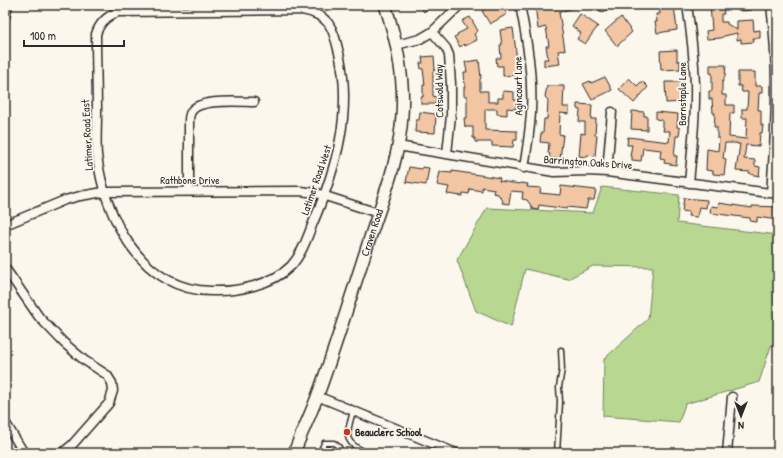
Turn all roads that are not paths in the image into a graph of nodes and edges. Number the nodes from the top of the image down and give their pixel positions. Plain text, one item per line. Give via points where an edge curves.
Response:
1 (8, 5) edge
2 (386, 5) edge
3 (460, 5) edge
4 (520, 5) edge
5 (687, 5) edge
6 (771, 5) edge
7 (5, 17) edge
8 (103, 20) joint
9 (776, 29) edge
10 (432, 32) junction
11 (396, 45) junction
12 (254, 102) dead end
13 (612, 112) dead end
14 (398, 146) junction
15 (447, 154) junction
16 (524, 168) junction
17 (607, 172) junction
18 (689, 182) junction
19 (189, 191) junction
20 (104, 192) junction
21 (774, 193) edge
22 (324, 196) junction
23 (378, 213) junction
24 (5, 225) edge
25 (5, 268) edge
26 (209, 291) joint
27 (561, 350) dead end
28 (317, 396) junction
29 (732, 397) dead end
30 (353, 411) junction
31 (5, 422) edge
32 (24, 453) edge
33 (62, 453) edge
34 (294, 453) edge
35 (320, 453) edge
36 (340, 453) edge
37 (368, 453) edge
38 (456, 453) edge
39 (557, 453) edge
40 (727, 453) edge

1 - 7 street
2 - 11 street, Craven Road
3 - 10 street
4 - 16 street, Agincourt Lane via 528,44 531,98
5 - 18 street, Barnstaple Lane via 695,84
6 - 9 street
8 - 20 street, Latimer Road East via 96,34 97,146
8 - 22 street, Latimer Road West via 118,12 302,10 319,15 331,25 334,32 344,84 342,133
9 - 21 street
10 - 11 street via 420,39
10 - 15 street, Cotswold Way via 449,55 451,115
11 - 14 street, Craven Road via 403,94
12 - 19 street via 207,103 198,105 190,112
13 - 17 street
14 - 15 street, Barrington Oaks Drive
14 - 23 street, Craven Road
15 - 16 street, Barrington Oaks Drive
16 - 17 street, Barrington Oaks Drive via 554,172
17 - 18 street, Barrington Oaks Drive
18 - 21 street, Barrington Oaks Drive
19 - 20 street, Rathbone Drive
19 - 22 street, Rathbone Drive via 300,191
20 - 24 street, Rathbone Drive via 65,200
20 - 26 street, Latimer Road East via 123,233 144,263 164,278 190,288
22 - 23 street, Rathbone Drive
22 - 26 street, Latimer Road West via 300,253 283,273 273,280 262,283 230,290
23 - 28 street, Craven Road
25 - 33 street via 39,317 64,343 107,376 112,383 112,398 109,403
27 - 39 lane
28 - 30 street
28 - 34 street, Craven Road
29 - 40 street
30 - 37 lane via 347,434 354,448
30 - 38 street
31 - 32 street
35 - 36 lane via 324,442 334,443 339,447

